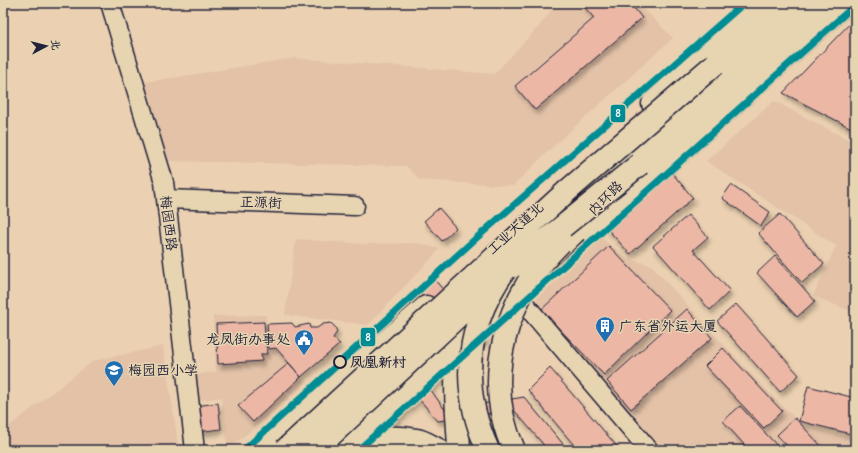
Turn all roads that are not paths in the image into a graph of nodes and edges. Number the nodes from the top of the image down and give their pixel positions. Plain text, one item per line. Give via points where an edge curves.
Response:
1 (110, 3) edge
2 (765, 3) edge
3 (783, 3) edge
4 (801, 3) edge
5 (820, 3) edge
6 (826, 3) edge
7 (846, 3) edge
8 (715, 64) junction
9 (635, 120) junction
10 (640, 164) junction
11 (589, 195) junction
12 (167, 199) junction
13 (355, 206) dead end
14 (454, 282) junction
15 (523, 302) junction
16 (508, 318) junction
17 (464, 340) junction
18 (375, 351) junction
19 (435, 369) junction
20 (322, 397) junction
21 (453, 402) junction
22 (287, 428) junction
23 (350, 448) edge
24 (195, 450) edge
25 (262, 450) edge
26 (285, 450) edge
27 (315, 450) edge
28 (325, 450) edge
29 (440, 450) edge
30 (455, 450) edge
31 (459, 450) edge
32 (488, 450) edge
33 (493, 450) edge
34 (515, 450) edge
35 (649, 450) edge

1 - 12 street, 梅园西路
2 - 9 main road, 工业大道北
3 - 8 main road, 内环路
4 - 11 street
5 - 10 main road, 内环路
6 - 17 main road via 642,166
7 - 15 main road via 583,238
8 - 26 main road, bridge via 566,192
8 - 32 main road, 内环路, bridge via 540,229 501,274 478,321 470,360 472,401 476,420
9 - 11 main road
9 - 14 main road, 工业大道北
10 - 27 main road, bridge via 488,289
10 - 34 main road, 内环路, bridge via 554,249 527,284 515,305 504,340 499,386 502,418
11 - 17 main road via 508,274 483,304
12 - 13 street, 正源街
12 - 24 street, 梅园西路
14 - 17 street via 455,310
14 - 18 main road, 工业大道北
14 - 19 main road via 445,313
15 - 16 main road
15 - 35 street
16 - 17 main road
16 - 34 main road via 498,331 494,343 489,375 490,393 500,426
17 - 19 main road
17 - 21 main road via 458,357
18 - 19 main road via 396,354
18 - 20 main road, 工业大道北
19 - 21 main road
19 - 23 main road
20 - 22 main road, 工业大道北
20 - 23 main road via 334,398 349,412 355,425 355,437
21 - 30 main road via 447,418
21 - 31 main road
21 - 33 main road
22 - 25 main road, 工业大道北
22 - 28 main road via 303,429 315,436
23 - 29 main road via 368,440 390,438 418,440

